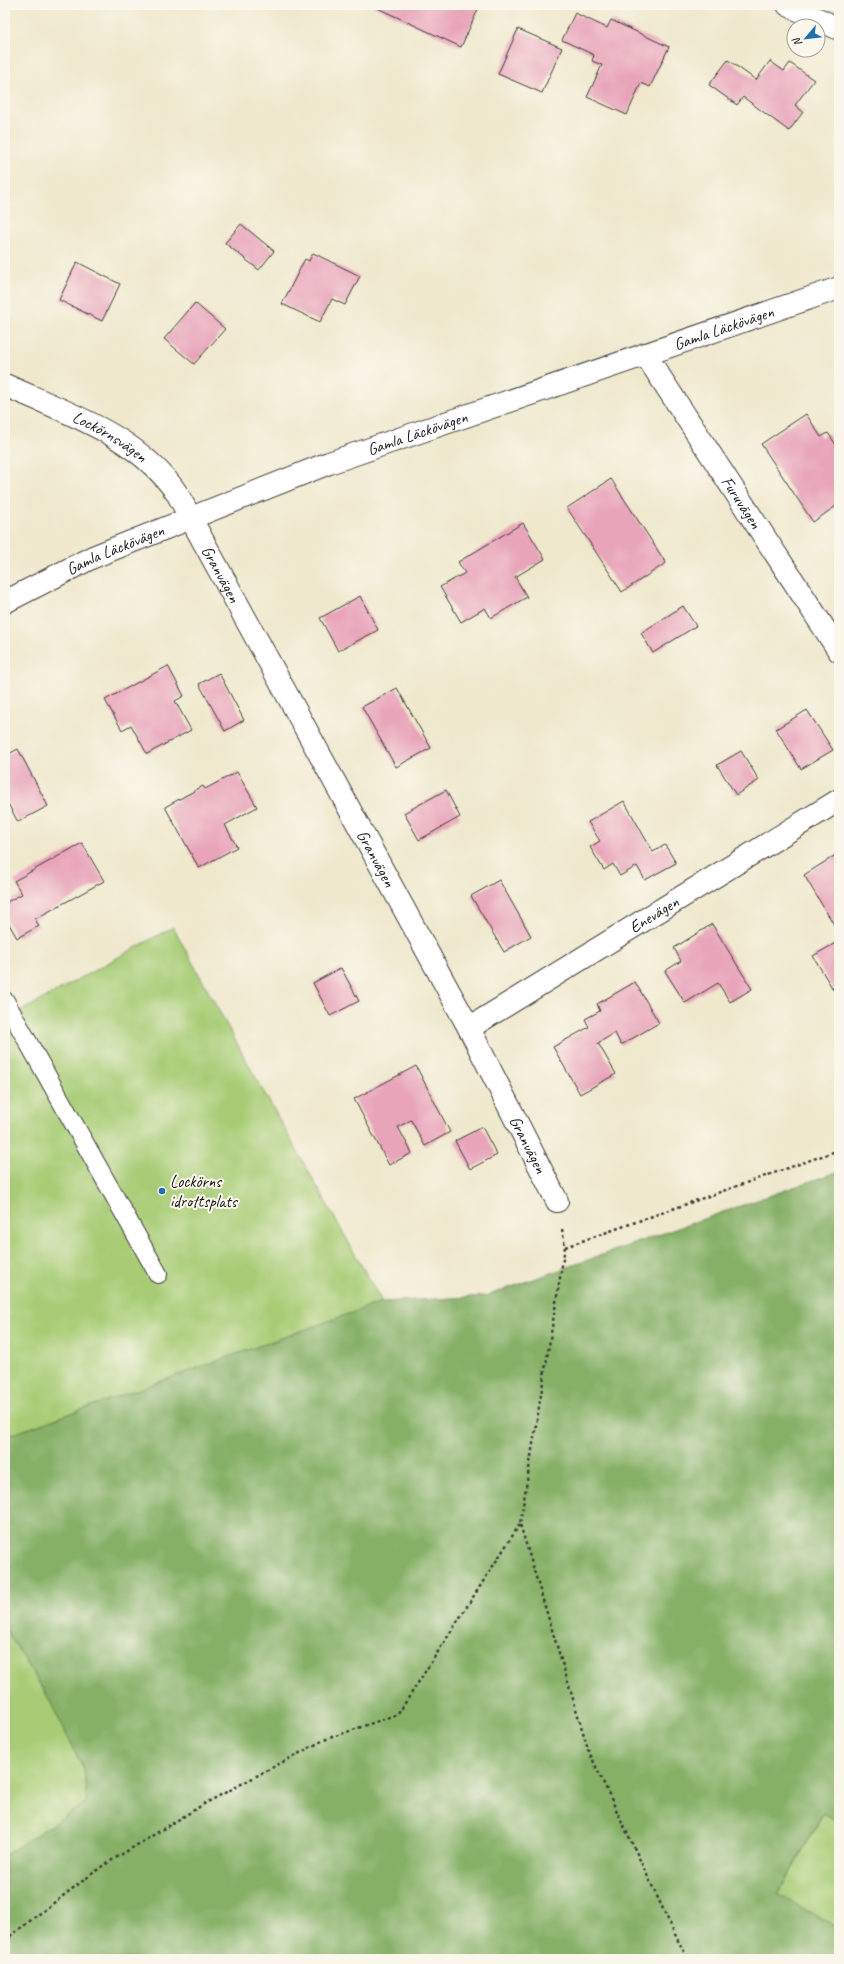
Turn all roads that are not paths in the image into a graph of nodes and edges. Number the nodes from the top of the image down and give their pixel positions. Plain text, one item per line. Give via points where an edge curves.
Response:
1 (788, 5) edge
2 (839, 29) edge
3 (839, 288) edge
4 (645, 354) junction
5 (5, 385) edge
6 (191, 518) junction
7 (5, 602) edge
8 (839, 651) edge
9 (839, 800) edge
10 (5, 1001) edge
11 (469, 1028) junction
12 (557, 1201) road end
13 (158, 1274) dead end

1 - 2 street
3 - 4 street, Gamla Läckövägen
4 - 6 street, Gamla Läckövägen via 329,463
4 - 8 street, Furuvägen
5 - 6 street, Lockörnsvägen via 106,432 132,447 170,482
6 - 7 street, Gamla Läckövägen via 93,557
6 - 11 street, Granvägen
9 - 11 street, Enevägen
10 - 13 lane
11 - 12 street, Granvägen

